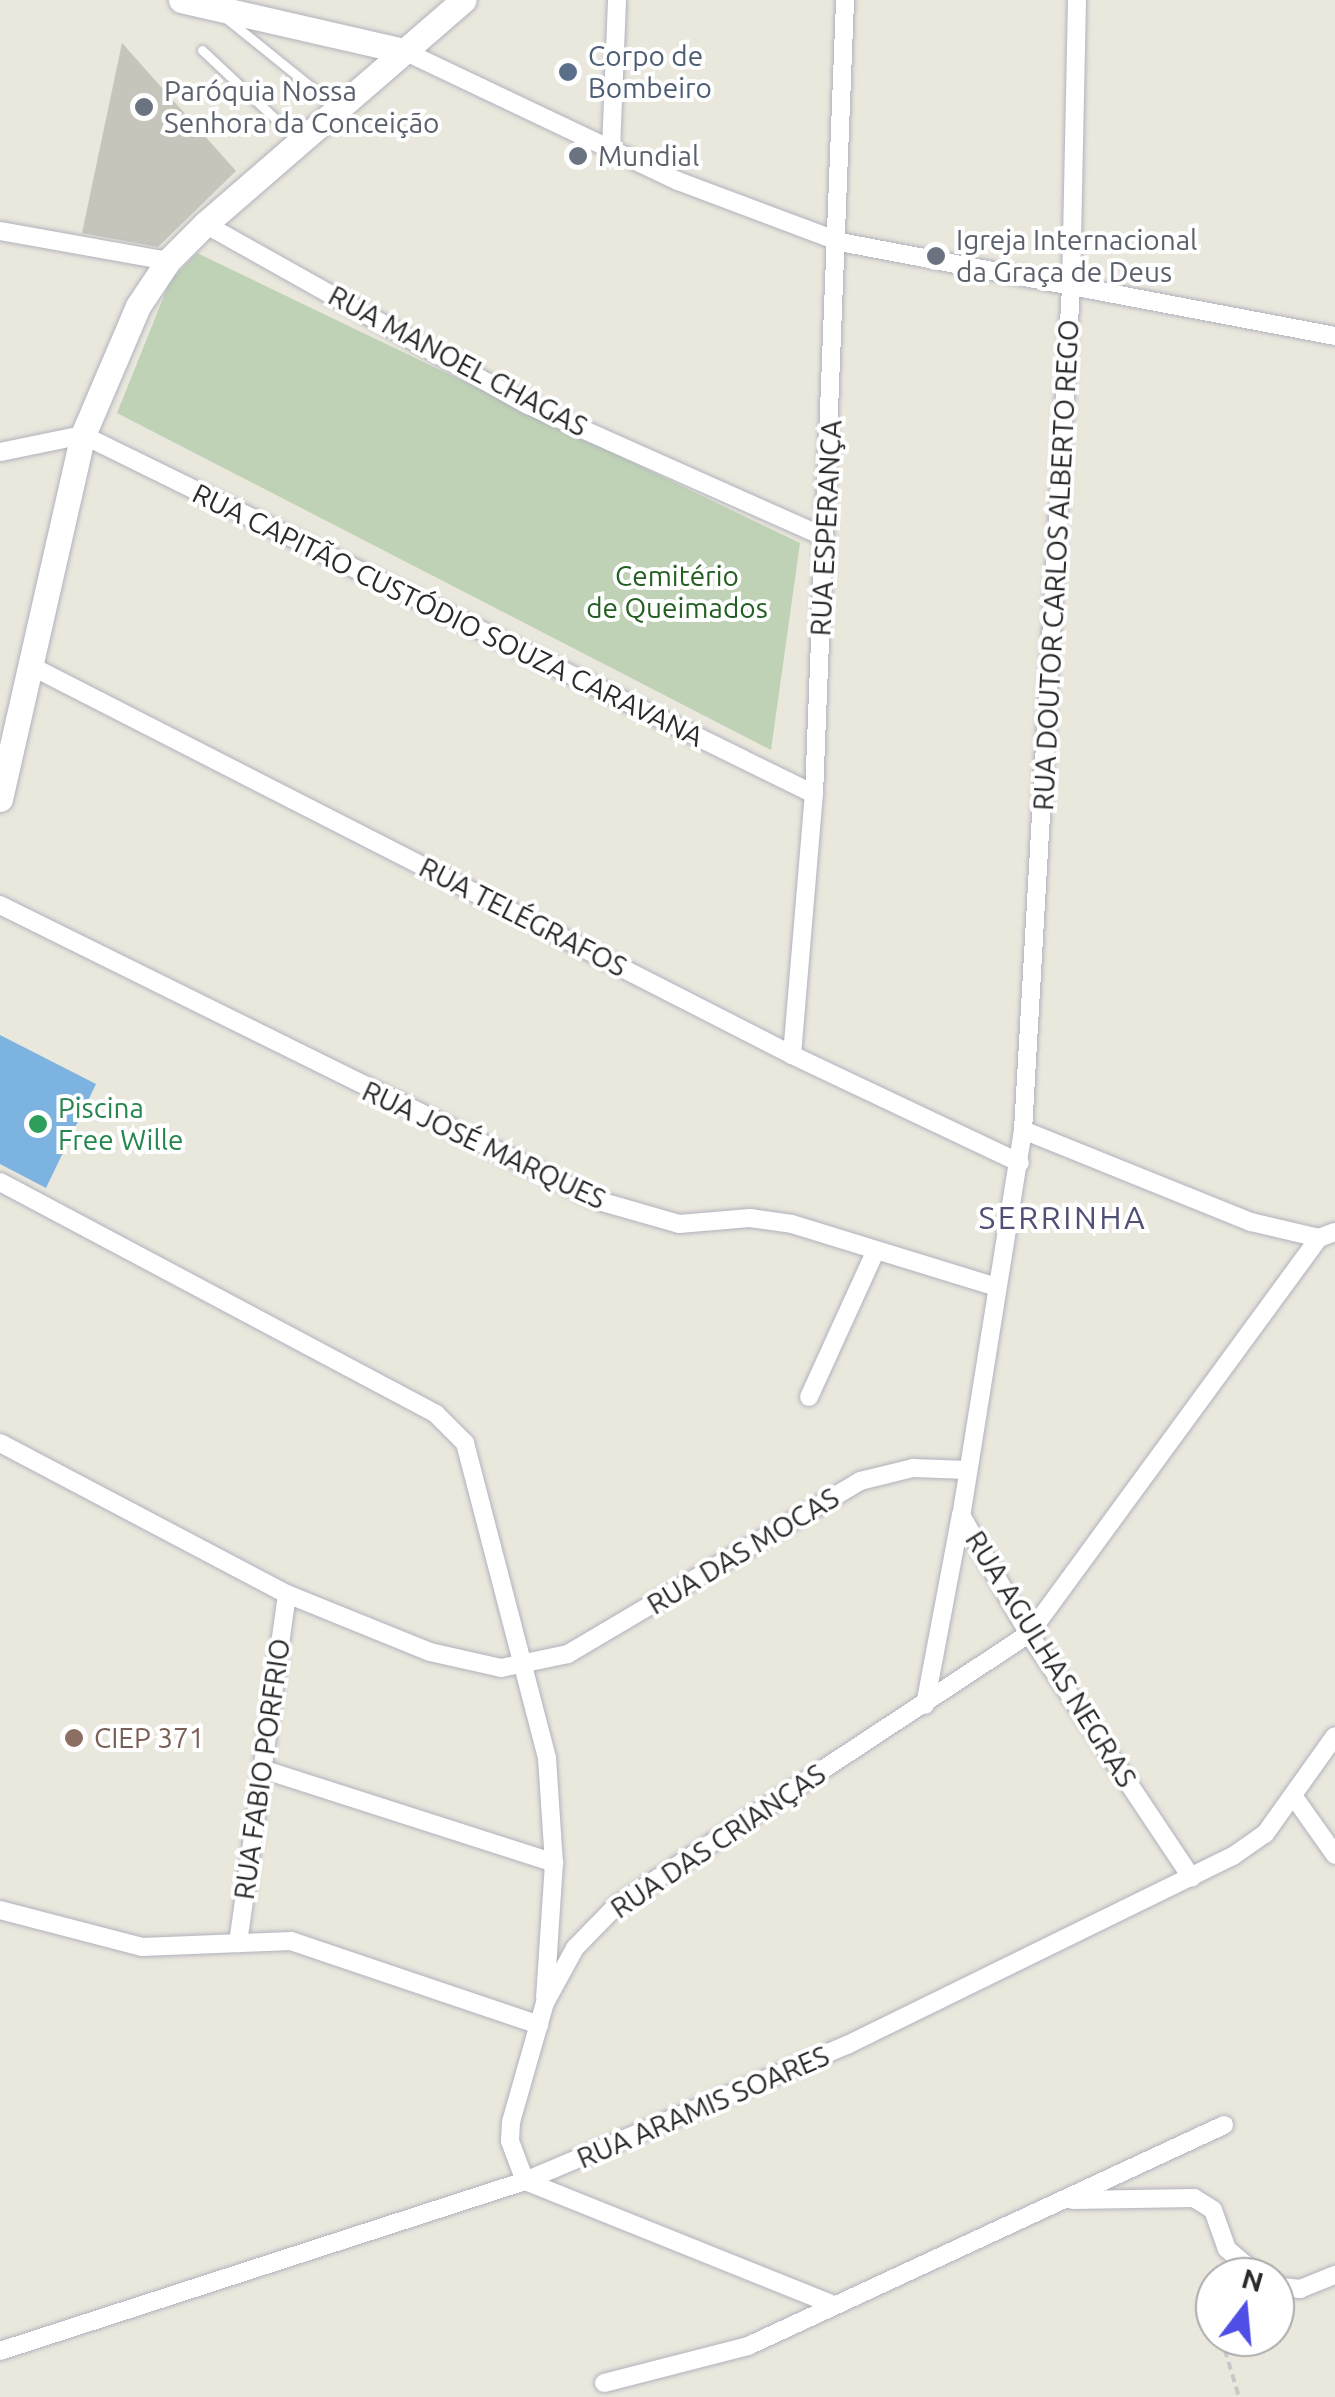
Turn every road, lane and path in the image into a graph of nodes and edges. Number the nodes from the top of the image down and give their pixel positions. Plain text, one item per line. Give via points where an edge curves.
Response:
1 (181, 0) edge
2 (464, 0) edge
3 (617, 0) edge
4 (845, 0) edge
5 (1077, 0) edge
6 (208, 5) junction
7 (202, 50) dead end
8 (404, 51) junction
9 (338, 109) junction
10 (300, 142) junction
11 (611, 150) junction
12 (205, 224) junction
13 (0, 230) edge
14 (840, 242) junction
15 (168, 261) junction
16 (1071, 288) junction
17 (1335, 336) edge
18 (83, 435) junction
19 (0, 452) edge
20 (826, 536) junction
21 (29, 664) junction
22 (814, 794) junction
23 (0, 798) edge
24 (0, 905) edge
25 (792, 1055) junction
26 (1024, 1130) junction
27 (1020, 1163) junction
28 (0, 1182) edge
29 (1327, 1235) edge
30 (875, 1252) junction
31 (997, 1287) junction
32 (810, 1397) dead end
33 (0, 1444) edge
34 (968, 1470) junction
35 (961, 1515) junction
36 (287, 1594) junction
37 (1029, 1634) junction
38 (527, 1667) junction
39 (925, 1705) junction
40 (1335, 1737) edge
41 (262, 1768) junction
42 (1294, 1797) junction
43 (1335, 1855) edge
44 (554, 1863) junction
45 (1192, 1878) junction
46 (0, 1910) edge
47 (238, 1943) junction
48 (544, 2004) junction
49 (539, 2025) junction
50 (1224, 2125) dead end
51 (524, 2182) junction
52 (1061, 2201) junction
53 (1236, 2257) edge
54 (1335, 2275) edge
55 (1295, 2288) edge
56 (829, 2303) junction
57 (0, 2351) edge
58 (1227, 2357) edge
59 (604, 2383) dead end
60 (1239, 2397) edge

1 - 6 main road
2 - 8 main road
3 - 11 street
4 - 14 street, RUA ESPERANÇA
5 - 16 street, RUA DOUTOR CARLOS ALBERTO REGO
6 - 8 main road
6 - 9 lane via 290,64
7 - 10 lane
8 - 9 main road
8 - 11 street
9 - 10 main road
10 - 12 main road
11 - 14 street
12 - 15 main road
12 - 20 street, RUA MANOEL CHAGAS via 528,405
13 - 15 street
14 - 16 street
14 - 20 street, RUA ESPERANÇA
15 - 18 main road via 113,352
16 - 17 street
16 - 26 street, RUA DOUTOR CARLOS ALBERTO REGO
18 - 19 street
18 - 21 main road
18 - 22 street, RUA CAPITÃO CUSTÓDIO SOUZA CARAVANA
20 - 22 street, RUA ESPERANÇA
21 - 23 main road
21 - 25 street, RUA TELÉGRAFOS
22 - 25 street, RUA ESPERANÇA
24 - 30 street, RUA JOSÉ MARQUES via 599,1201 679,1224 769,1220
25 - 27 street, RUA TELÉGRAFOS
26 - 27 street, RUA AGULHAS NEGRAS
26 - 29 street via 1176,1195
27 - 31 street, RUA AGULHAS NEGRAS
28 - 38 street via 452,1426 475,1471
29 - 37 street
30 - 31 street, RUA JOSÉ MARQUES
30 - 32 street
31 - 34 street, RUA AGULHAS NEGRAS
33 - 36 street
34 - 35 street, RUA AGULHAS NEGRAS
34 - 38 street, RUA DAS MOCAS via 913,1468 860,1481 606,1634
35 - 37 street, RUA AGULHAS NEGRAS
35 - 39 street
36 - 38 street via 430,1652
36 - 41 street, RUA FABIO PORFRIO
37 - 39 street, RUA DAS CRIANÇAS
37 - 45 street, RUA AGULHAS NEGRAS
38 - 44 street via 547,1758
39 - 48 street, RUA DAS CRIANÇAS via 616,1906 575,1948
40 - 42 street, RUA ARAMIS SOARES
41 - 44 street
41 - 47 street, RUA FABIO PORFRIO
42 - 43 street
42 - 45 street, RUA ARAMIS SOARES via 1265,1834
44 - 48 street
45 - 51 street, RUA ARAMIS SOARES via 847,2045
46 - 47 street via 142,1947
47 - 49 street via 291,1941
48 - 49 street, RUA DAS CRIANÇAS
49 - 51 street, RUA DAS CRIANÇAS via 511,2122
50 - 52 street
51 - 56 street
51 - 57 street, RUA ARAMIS SOARES
52 - 53 street via 1194,2198 1213,2210
52 - 56 street
54 - 55 street
56 - 59 street via 717,2358
58 - 60 path

